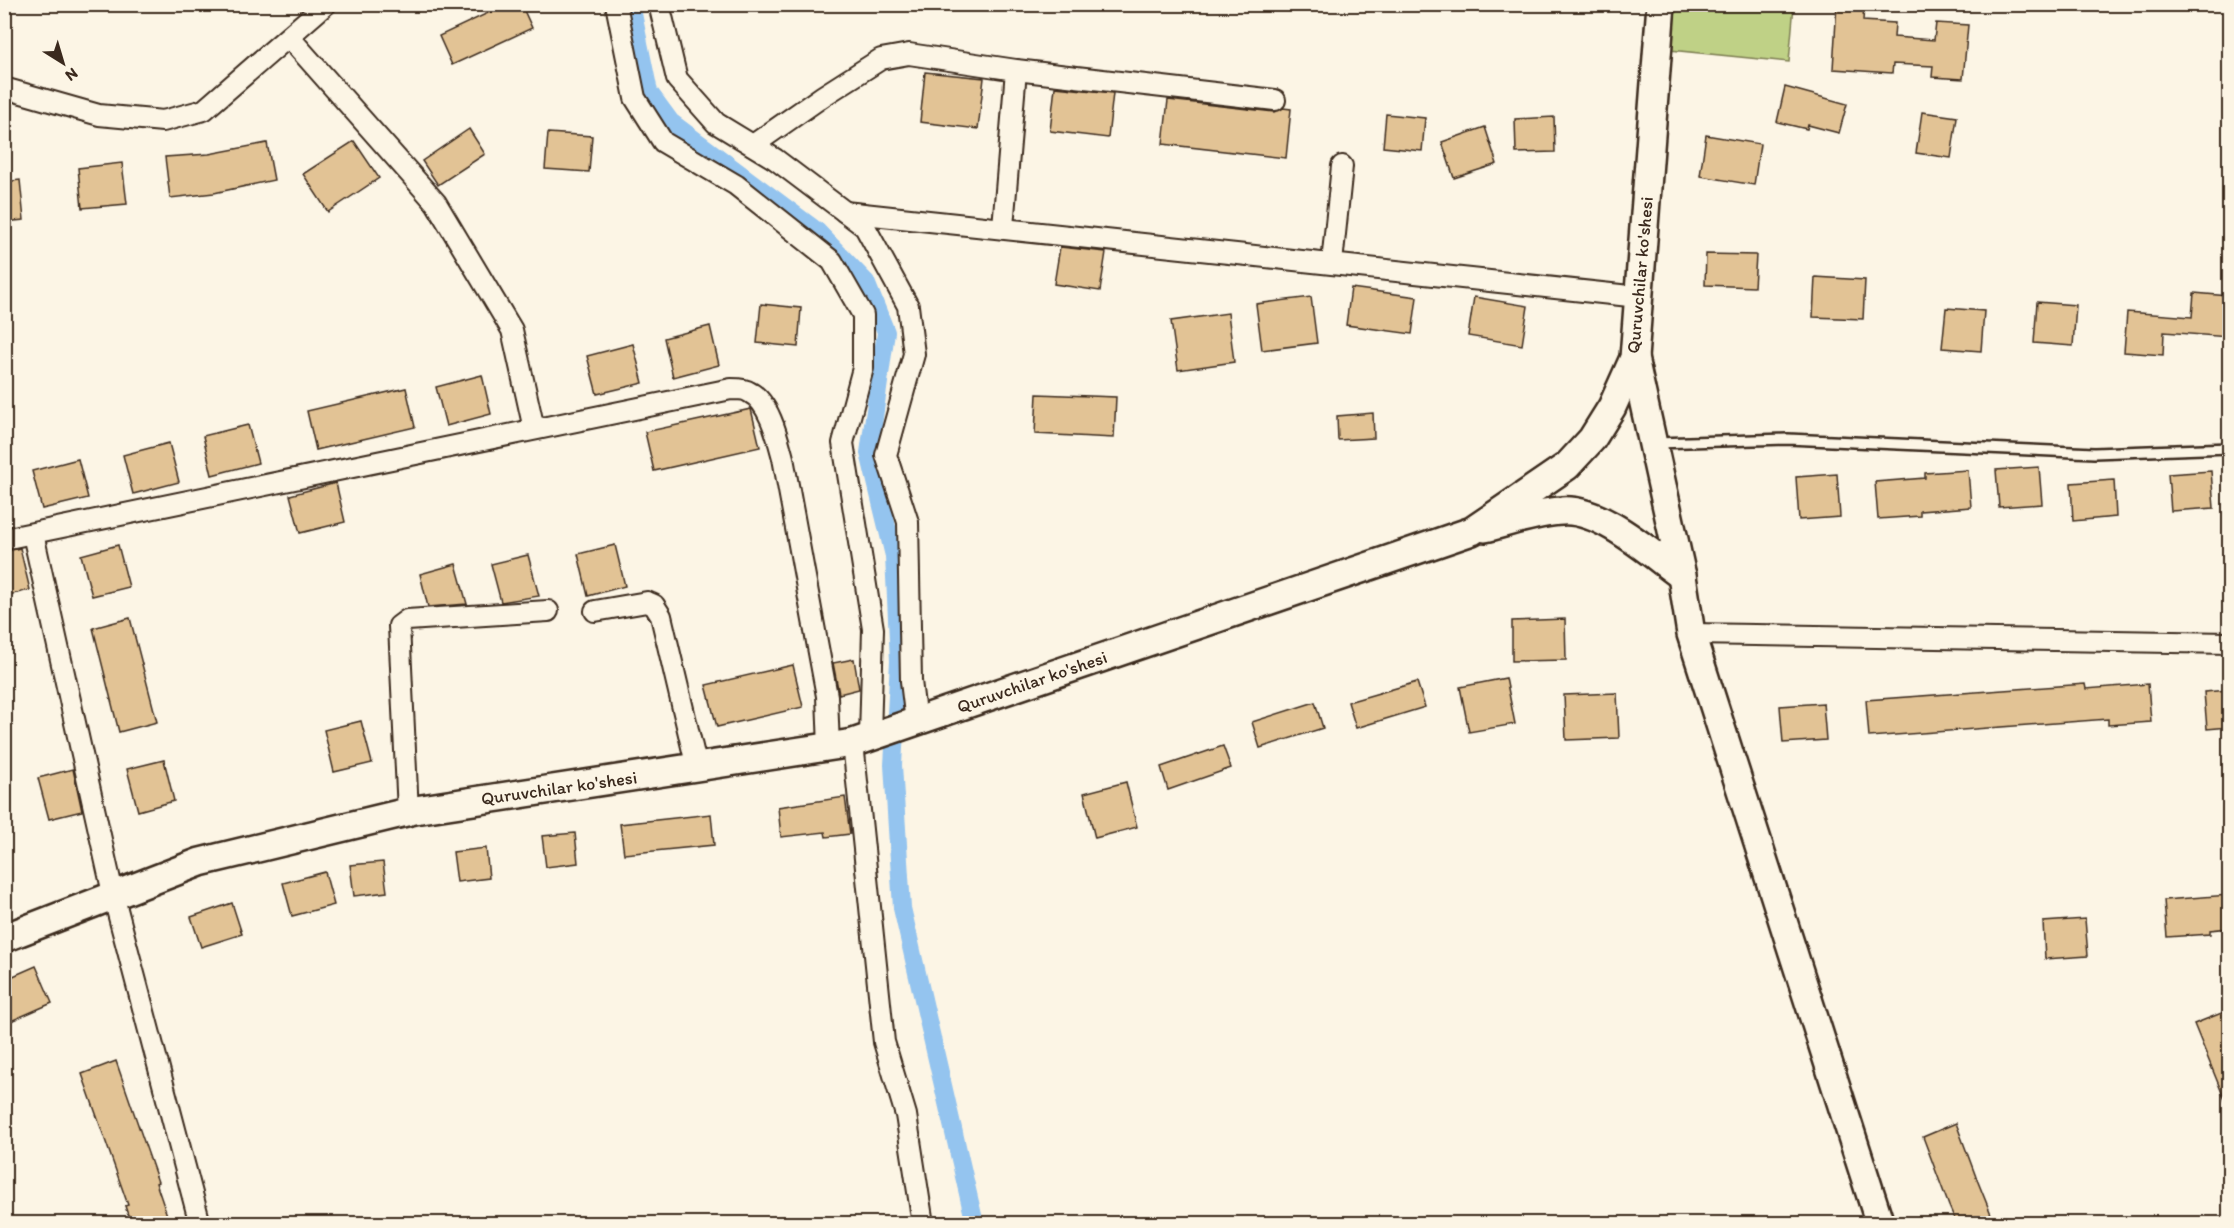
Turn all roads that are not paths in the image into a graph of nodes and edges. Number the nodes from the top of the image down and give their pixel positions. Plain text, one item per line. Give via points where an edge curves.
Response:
1 (326, 4) edge
2 (616, 4) edge
3 (659, 4) edge
4 (1661, 4) edge
5 (289, 37) junction
6 (1016, 70) junction
7 (4, 88) edge
8 (1275, 100) dead end
9 (753, 145) junction
10 (1342, 166) dead end
11 (845, 212) junction
12 (1003, 227) junction
13 (1332, 263) junction
14 (1639, 297) junction
15 (1634, 358) junction
16 (534, 429) junction
17 (1653, 443) junction
18 (2229, 447) edge
19 (1472, 531) junction
20 (33, 534) junction
21 (4, 539) edge
22 (1682, 576) junction
23 (548, 611) dead end
24 (595, 611) dead end
25 (1691, 634) junction
26 (2229, 643) edge
27 (910, 724) junction
28 (857, 741) junction
29 (697, 768) junction
30 (408, 812) junction
31 (114, 898) junction
32 (4, 938) edge
33 (200, 1224) edge
34 (923, 1224) edge
35 (1880, 1224) edge

1 - 5 street
2 - 28 street via 635,98 663,142 736,185 832,261 863,315 863,368 843,442 873,629
3 - 9 street via 676,80 716,123
4 - 14 main road, Quruvchilar ko'shesi
5 - 7 street via 204,110 163,121 99,115
5 - 16 street via 436,203 512,330
6 - 8 street
6 - 9 street via 909,54 881,59
6 - 12 street
9 - 11 street
10 - 13 street
11 - 12 street
11 - 27 street via 865,227 908,306 914,354 885,455 908,522
12 - 13 street
13 - 14 street
14 - 15 main road, Quruvchilar ko'shesi
15 - 17 main road
15 - 19 main road, Quruvchilar ko'shesi via 1612,407 1592,439 1567,466
16 - 20 street
16 - 28 street via 731,388 749,392 759,400 773,423 783,458 827,696
17 - 18 lane via 1788,439 2094,453
17 - 22 main road
19 - 22 main road via 1563,510 1591,516 1616,529
19 - 27 main road, Quruvchilar ko'shesi
20 - 21 street
20 - 31 street
22 - 25 main road
23 - 30 street via 407,620 399,626
24 - 29 street via 646,602 654,604 662,616
25 - 26 street
25 - 35 main road
27 - 28 main road, Quruvchilar ko'shesi
28 - 29 main road, Quruvchilar ko'shesi
28 - 34 street via 884,1042 906,1115
29 - 30 main road, Quruvchilar ko'shesi
30 - 31 main road, Quruvchilar ko'shesi via 201,862
31 - 32 main road, Quruvchilar ko'shesi
31 - 33 street

